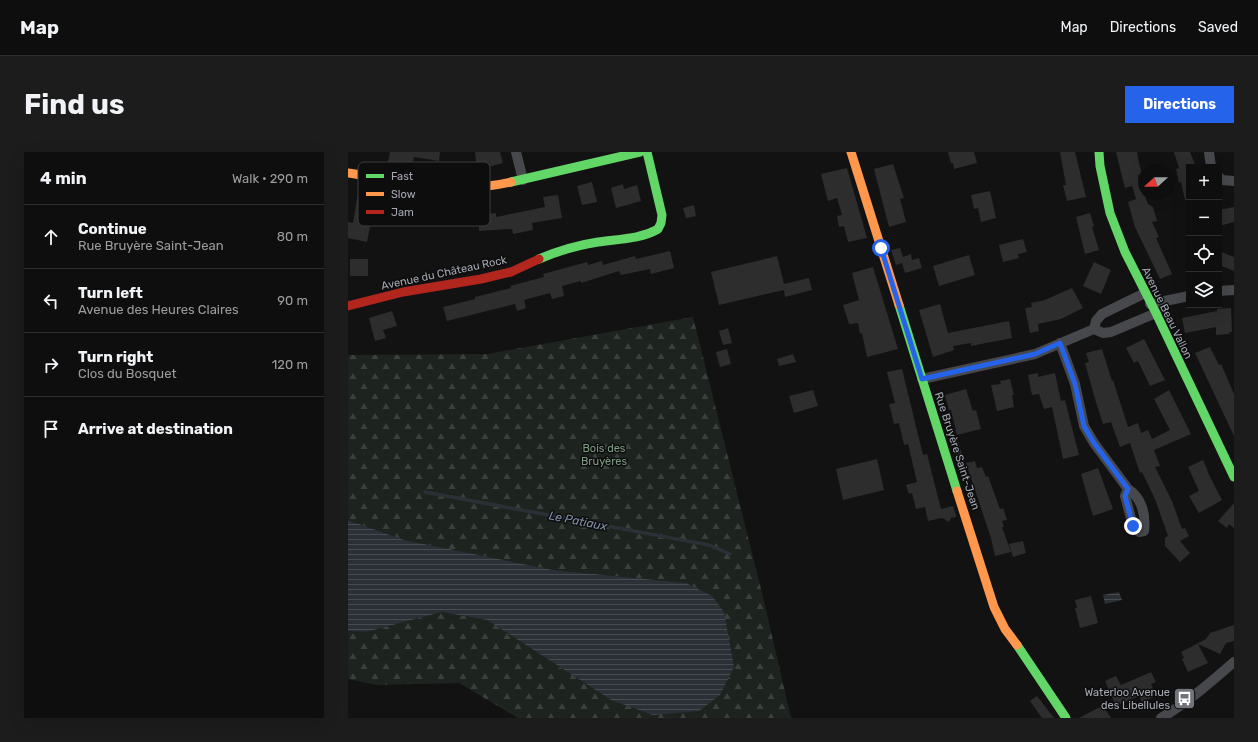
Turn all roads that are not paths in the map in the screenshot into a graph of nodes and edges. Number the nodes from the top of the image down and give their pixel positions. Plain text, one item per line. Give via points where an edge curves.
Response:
1 (516, 152) edge
2 (640, 152) edge
3 (647, 152) edge
4 (851, 152) edge
5 (1099, 152) edge
6 (1209, 152) edge
7 (1211, 164) edge
8 (348, 173) edge
9 (358, 175) edge
10 (523, 180) junction
11 (1222, 180) edge
12 (1234, 180) edge
13 (490, 186) edge
14 (1234, 290) edge
15 (1222, 291) edge
16 (1145, 293) junction
17 (1186, 297) edge
18 (1150, 304) junction
19 (348, 306) edge
20 (1156, 314) junction
21 (1094, 329) junction
22 (1060, 343) junction
23 (922, 379) junction
24 (1234, 477) edge
25 (1128, 489) dead end
26 (1234, 662) edge
27 (1066, 718) edge
28 (1161, 718) edge

1 - 10 street
2 - 10 street
3 - 19 street, Avenue du Château Rock via 662,216 661,223 653,232 570,248 511,272 403,292
4 - 23 street, Rue Bruyère Saint-Jean
5 - 16 street, Avenue Beau Vallon via 1110,213
6 - 7 street
8 - 9 street
10 - 13 street
11 - 12 street
14 - 15 street
16 - 18 street, Avenue Beau Vallon
16 - 21 street via 1102,314
17 - 18 street
18 - 20 street, Avenue Beau Vallon
20 - 21 street via 1111,332 1103,333
20 - 24 street, Avenue Beau Vallon
21 - 22 street
22 - 23 street via 1035,354
22 - 25 street via 1075,384 1084,426
23 - 27 street, Rue Bruyère Saint-Jean via 994,607 1005,629
26 - 28 street via 1204,688

